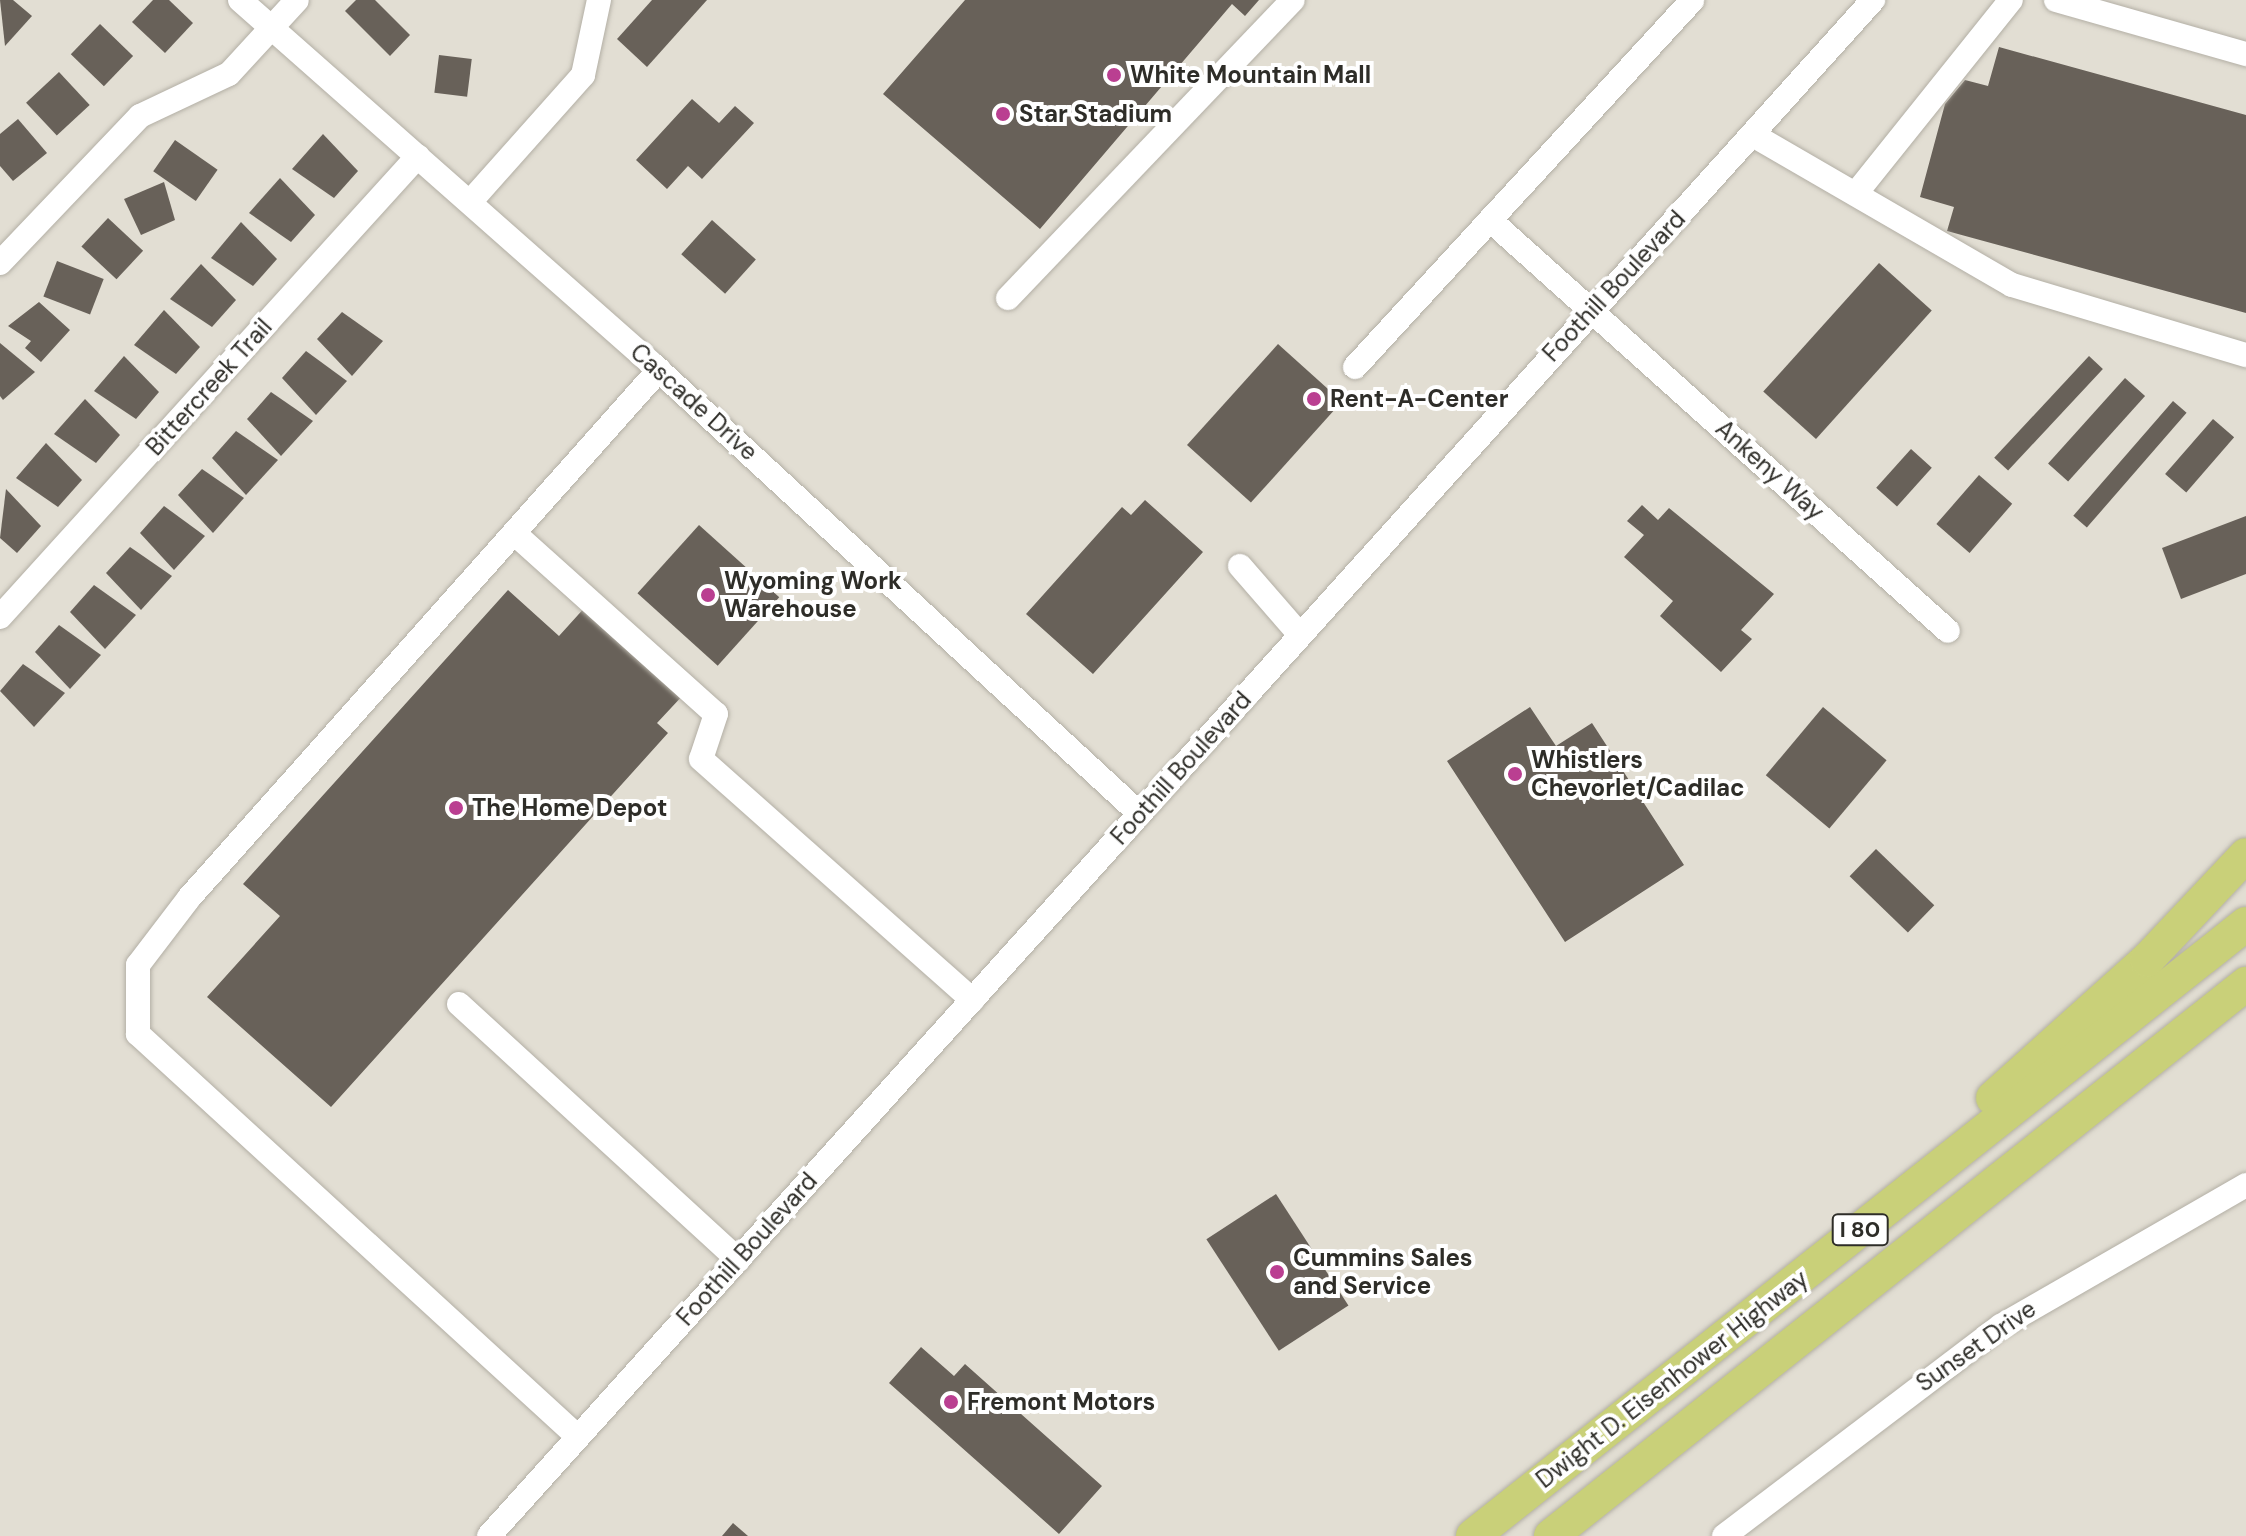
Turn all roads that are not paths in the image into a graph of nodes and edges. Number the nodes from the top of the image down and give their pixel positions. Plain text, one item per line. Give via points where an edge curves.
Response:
1 (240, 0) edge
2 (297, 0) edge
3 (599, 0) edge
4 (1293, 0) edge
5 (1692, 0) edge
6 (1873, 0) edge
7 (2011, 0) edge
8 (2057, 0) edge
9 (274, 31) junction
10 (2246, 54) edge
11 (1753, 135) junction
12 (418, 156) junction
13 (1857, 192) junction
14 (470, 202) junction
15 (1490, 220) junction
16 (0, 263) edge
17 (1008, 298) dead end
18 (1591, 310) junction
19 (2246, 355) edge
20 (1355, 367) dead end
21 (659, 370) junction
22 (514, 533) junction
23 (1240, 566) dead end
24 (0, 617) edge
25 (1948, 631) dead end
26 (1300, 635) junction
27 (1140, 814) junction
28 (2246, 855) edge
29 (2246, 924) edge
30 (2246, 984) edge
31 (972, 1000) junction
32 (459, 1004) dead end
33 (2246, 1004) edge
34 (2246, 1185) edge
35 (1908, 1252) junction
36 (738, 1260) junction
37 (1730, 1334) junction
38 (578, 1437) junction
39 (489, 1536) edge
40 (1473, 1536) edge
41 (1551, 1536) edge
42 (1724, 1536) edge

1 - 9 street, Cascade Drive
2 - 9 street
3 - 14 street via 583,75
4 - 17 street
5 - 15 street
6 - 11 street, Foothill Boulevard
7 - 13 street
8 - 10 street
9 - 12 street, Cascade Drive
9 - 16 street via 229,74 140,116
11 - 13 street
11 - 18 street, Foothill Boulevard
12 - 14 street, Cascade Drive
12 - 24 street, Bittercreek Trail
13 - 19 street via 2012,285
14 - 21 street, Cascade Drive
15 - 18 street, Ankeny Way
15 - 20 street
18 - 25 street, Ankeny Way
18 - 26 street, Foothill Boulevard
21 - 22 street
21 - 27 street, Cascade Drive
22 - 31 street via 716,714 701,759
22 - 38 street via 189,898 138,965 135,1014 138,1034
23 - 26 street
26 - 27 street, Foothill Boulevard
27 - 31 street, Foothill Boulevard
28 - 37 highway via 2147,960
29 - 37 highway, Dwight D. Eisenhower Highway / I 80
30 - 35 highway, Dwight D. Eisenhower Highway / I 80
31 - 36 street, Foothill Boulevard
32 - 36 street
33 - 35 highway
34 - 42 street, Sunset Drive via 2001,1326
35 - 41 highway, Dwight D. Eisenhower Highway / I 80
36 - 38 street, Foothill Boulevard
37 - 40 highway, Dwight D. Eisenhower Highway / I 80
38 - 39 street, Foothill Boulevard

